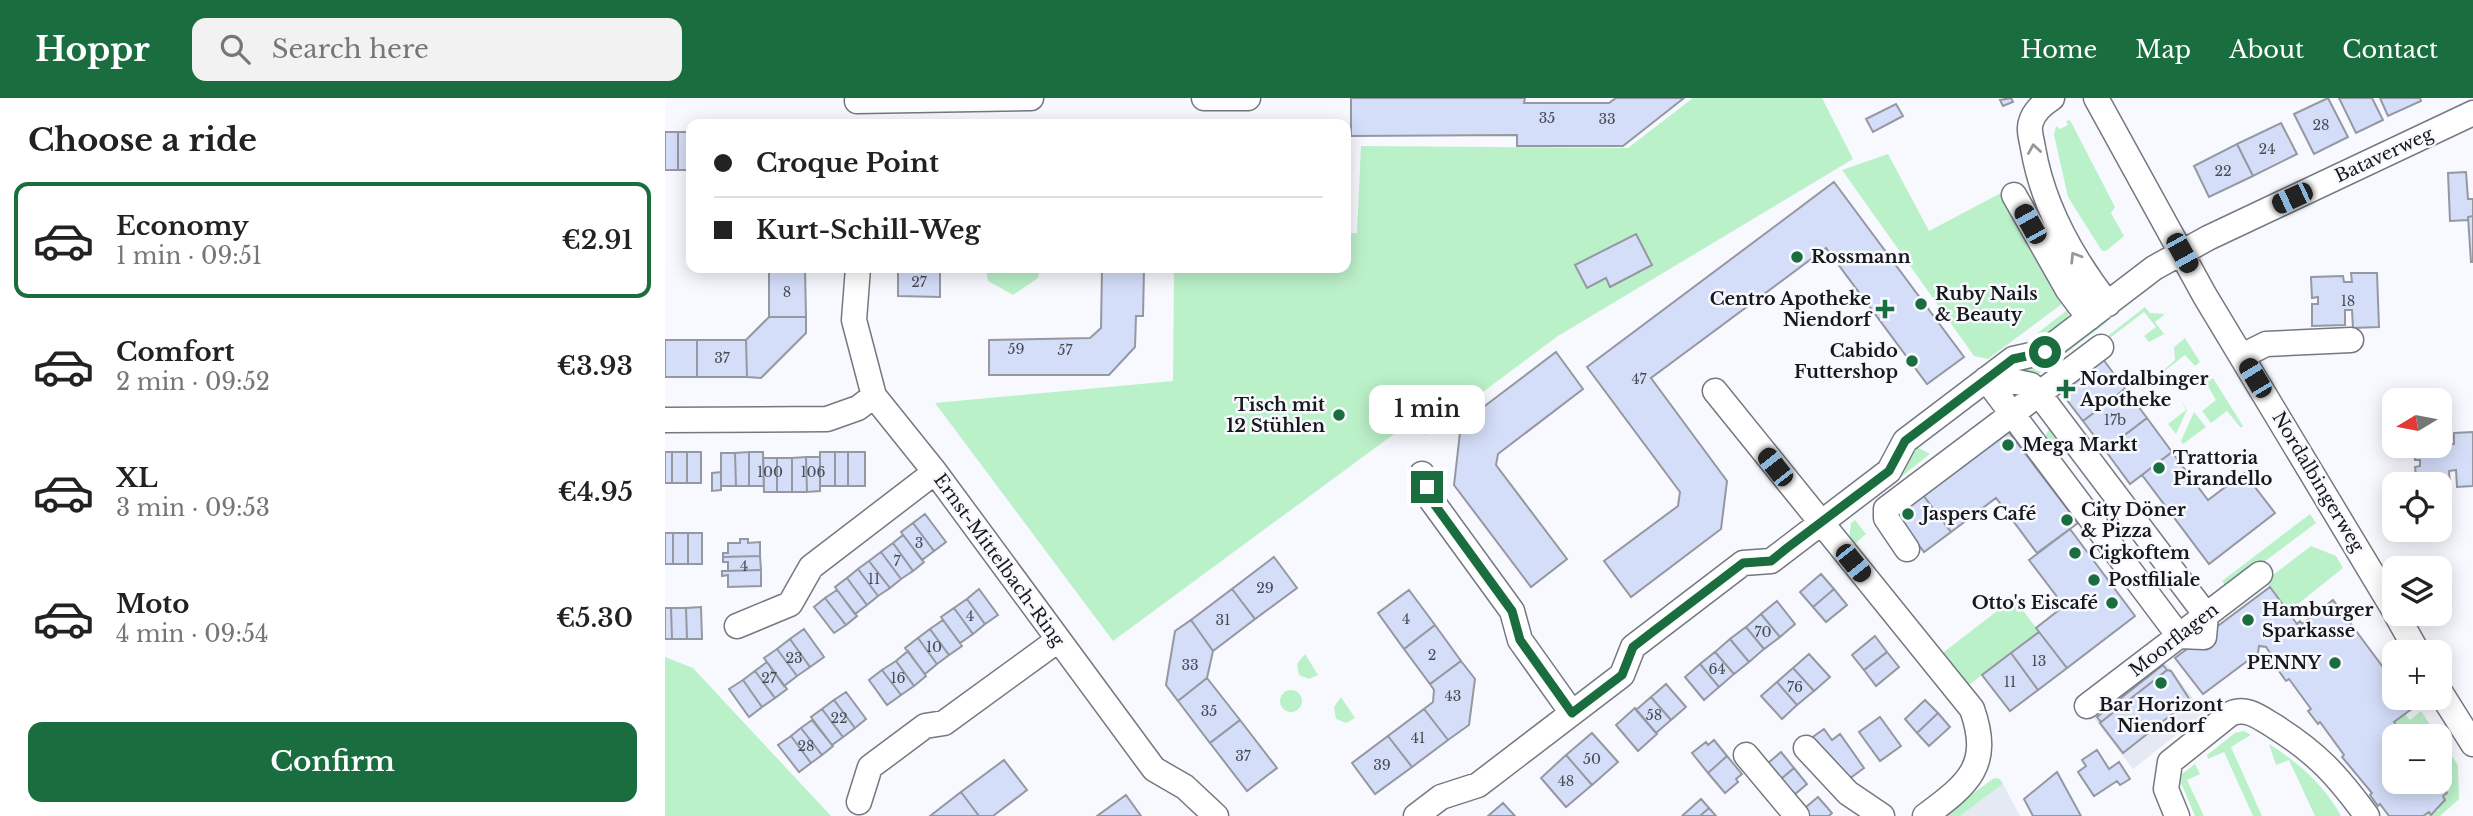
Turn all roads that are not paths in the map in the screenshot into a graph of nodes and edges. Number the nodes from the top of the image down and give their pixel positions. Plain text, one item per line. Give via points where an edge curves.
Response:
1 (1031, 98) edge
2 (1204, 98) edge
3 (1248, 98) edge
4 (2052, 98) edge
5 (2096, 98) edge
6 (857, 108) edge
7 (2473, 113) edge
8 (2014, 195) dead end
9 (2182, 253) junction
10 (858, 273) edge
11 (2098, 311) junction
12 (2351, 340) dead end
13 (2101, 347) dead end
14 (2242, 356) junction
15 (2011, 388) junction
16 (1715, 391) dead end
17 (874, 396) junction
18 (665, 421) edge
19 (935, 472) junction
20 (1422, 474) dead end
21 (1820, 523) junction
22 (1905, 540) dead end
23 (2260, 573) dead end
24 (2382, 590) edge
25 (2206, 615) junction
26 (737, 626) dead end
27 (2179, 636) junction
28 (1058, 640) junction
29 (2087, 706) dead end
30 (2452, 710) edge
31 (1572, 713) junction
32 (2473, 744) edge
33 (1805, 748) dead end
34 (1746, 755) dead end
35 (859, 802) dead end
36 (1216, 816) edge
37 (1416, 816) edge
38 (1797, 816) edge
39 (1882, 816) edge
40 (1925, 816) edge
41 (2177, 816) edge
42 (2367, 816) edge

1 - 6 street
2 - 3 street
11 -> 4 street via 2049,207 2036,164 2029,124
5 - 9 street, Nordalbingerweg
7 - 9 street, Bataverweg
8 - 11 street via 2068,290
9 - 11 street via 2154,268
9 - 14 street, Nordalbingerweg
10 - 17 street, Ernst-Mittelbach-Ring via 854,320
11 - 15 street via 2045,352 2013,359
12 - 14 street via 2266,344
13 - 15 street
14 - 24 street, Nordalbingerweg
15 - 21 street via 1905,441 1889,471
15 - 22 street via 1886,509 1886,518
15 - 25 street
15 - 27 street
16 - 21 street
17 - 18 street via 858,408 827,419
17 - 19 street, Ernst-Mittelbach-Ring
19 - 26 street via 811,567 790,604
19 - 28 street, Ernst-Mittelbach-Ring
20 - 31 street via 1432,501 1512,611 1520,640
21 - 31 street via 1771,561 1743,563 1655,630 1633,647 1622,675
21 - 40 street via 1966,700 1979,734 1978,761 1966,784
23 - 25 street, Moorflagen
25 - 27 street, Moorflagen
27 - 29 street, Moorflagen
28 - 35 street via 944,723 925,726 870,767
28 - 36 street, Ernst-Mittelbach-Ring via 1154,769 1185,788
30 - 32 street
31 - 37 street via 1478,785 1441,797
33 - 39 street via 1848,793
34 - 38 street
41 - 42 street via 2166,779 2173,758 2230,714 2241,711 2256,715 2311,749

